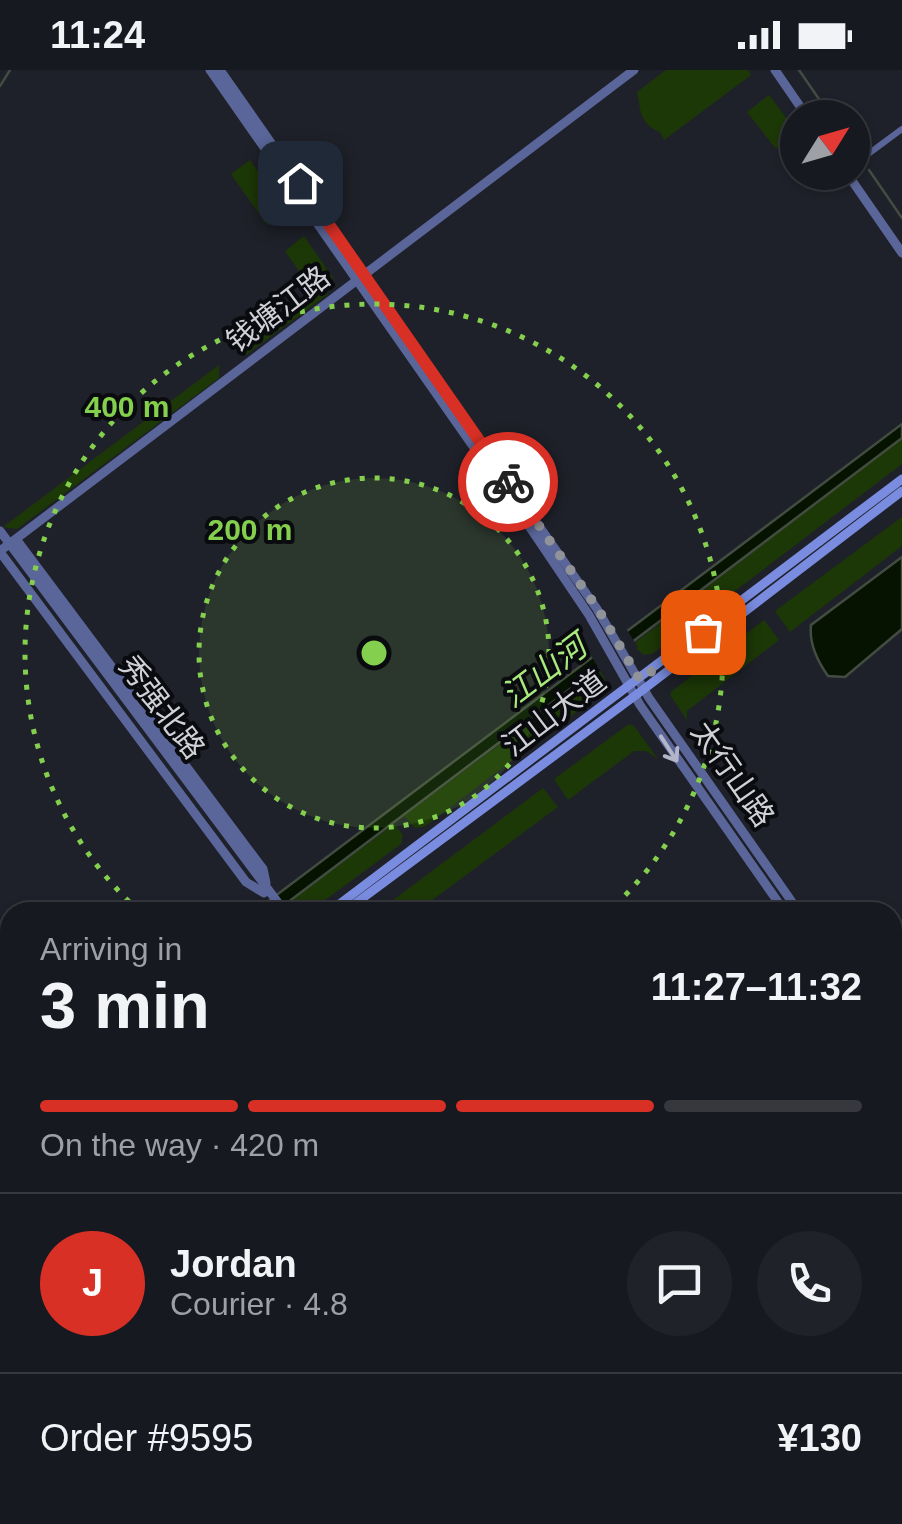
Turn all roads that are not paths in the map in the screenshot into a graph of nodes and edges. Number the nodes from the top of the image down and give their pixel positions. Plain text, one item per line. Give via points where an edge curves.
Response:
1 (210, 70) edge
2 (220, 70) edge
3 (634, 70) edge
4 (776, 70) edge
5 (796, 100) edge
6 (902, 129) edge
7 (870, 153) edge
8 (858, 190) edge
9 (902, 253) edge
10 (361, 278) junction
11 (902, 479) edge
12 (902, 491) edge
13 (0, 531) edge
14 (5, 545) edge
15 (637, 688) junction
16 (267, 893) junction
17 (274, 902) edge
18 (343, 902) edge
19 (357, 902) edge
20 (777, 902) edge
21 (792, 902) edge

1 - 10 street, 太行山路
2 - 10 street, 太行山路
3 - 10 street, 钱塘江路
4 - 5 street
6 - 7 street
8 - 9 street
10 - 14 street, 钱塘江路
10 - 15 street, 太行山路
11 - 15 main road, 江山大道
12 - 15 main road, 江山大道
13 - 14 street
14 - 16 street via 246,882
14 - 16 street via 263,869
15 - 18 main road, 江山大道
15 - 19 main road, 江山大道
15 -> 20 street, 太行山路
15 - 21 street, 太行山路
16 - 17 street

